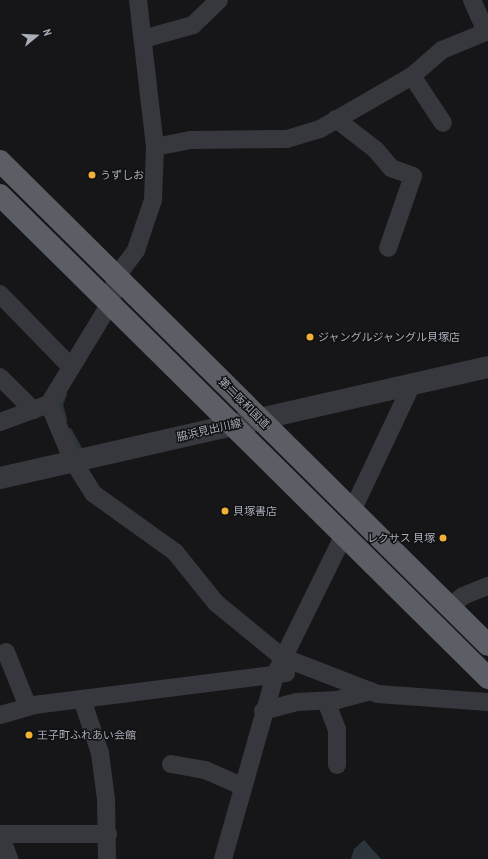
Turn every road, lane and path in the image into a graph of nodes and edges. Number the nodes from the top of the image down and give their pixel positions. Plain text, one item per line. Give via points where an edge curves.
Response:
1 (138, 0) edge
2 (219, 0) edge
3 (472, 0) edge
4 (487, 32) edge
5 (143, 39) junction
6 (412, 76) junction
7 (336, 119) junction
8 (443, 123) dead end
9 (155, 147) junction
10 (0, 161) edge
11 (0, 195) edge
12 (388, 248) dead end
13 (116, 277) junction
14 (0, 294) edge
15 (111, 302) junction
16 (488, 367) edge
17 (71, 368) junction
18 (0, 377) edge
19 (412, 384) junction
20 (41, 407) junction
21 (259, 419) junction
22 (0, 422) edge
23 (234, 424) junction
24 (73, 461) junction
25 (0, 478) edge
26 (353, 509) junction
27 (344, 535) junction
28 (488, 586) edge
29 (449, 607) junction
30 (488, 645) edge
31 (6, 652) dead end
32 (282, 657) junction
33 (311, 668) junction
34 (275, 675) junction
35 (488, 678) edge
36 (371, 691) junction
37 (82, 699) junction
38 (326, 700) junction
39 (488, 702) edge
40 (28, 707) junction
41 (263, 711) junction
42 (0, 715) edge
43 (171, 764) dead end
44 (337, 765) dead end
45 (242, 786) junction
46 (108, 834) junction
47 (0, 835) edge
48 (9, 859) edge
49 (107, 859) edge
50 (222, 859) edge

1 - 5 street
2 - 5 street via 194,25
3 - 4 street
4 - 6 street via 442,50
5 - 9 street
6 - 7 street
6 - 8 street
7 - 9 street via 320,129 288,139 191,140
7 - 12 street via 376,150 391,168 413,176
9 - 13 street via 153,200 136,250
10 - 13 highway, 第二阪和国道
11 - 15 highway, 第二阪和国道
13 - 15 street
13 - 21 highway, 第二阪和国道
14 - 17 street
15 - 17 street
15 - 23 highway, 第二阪和国道
16 - 19 street, 脇浜見出川線
17 - 20 street
18 - 20 street
19 - 21 street, 脇浜見出川線
19 - 26 street
20 - 22 street
20 - 24 street
21 - 23 street, 脇浜見出川線
21 - 26 highway, 第二阪和国道
23 - 24 street, 脇浜見出川線
23 - 27 highway, 第二阪和国道
24 - 25 street, 脇浜見出川線
24 - 32 street via 94,494 176,552 216,603
26 - 29 highway, 第二阪和国道
27 - 32 street
27 - 35 highway, 第二阪和国道
28 - 29 street via 463,596
29 - 30 highway, 第二阪和国道
31 - 40 street
32 - 33 street
32 - 34 street
33 - 34 street
33 - 36 street
34 - 37 street
34 - 41 street
36 - 38 street
36 - 39 street via 408,698
37 - 40 street
37 - 46 street via 100,753
38 - 41 street via 297,702
38 - 44 street via 337,729
40 - 42 street
41 - 45 street
43 - 45 street via 205,770
45 - 50 street
46 - 47 street
46 - 49 street
47 - 48 street

